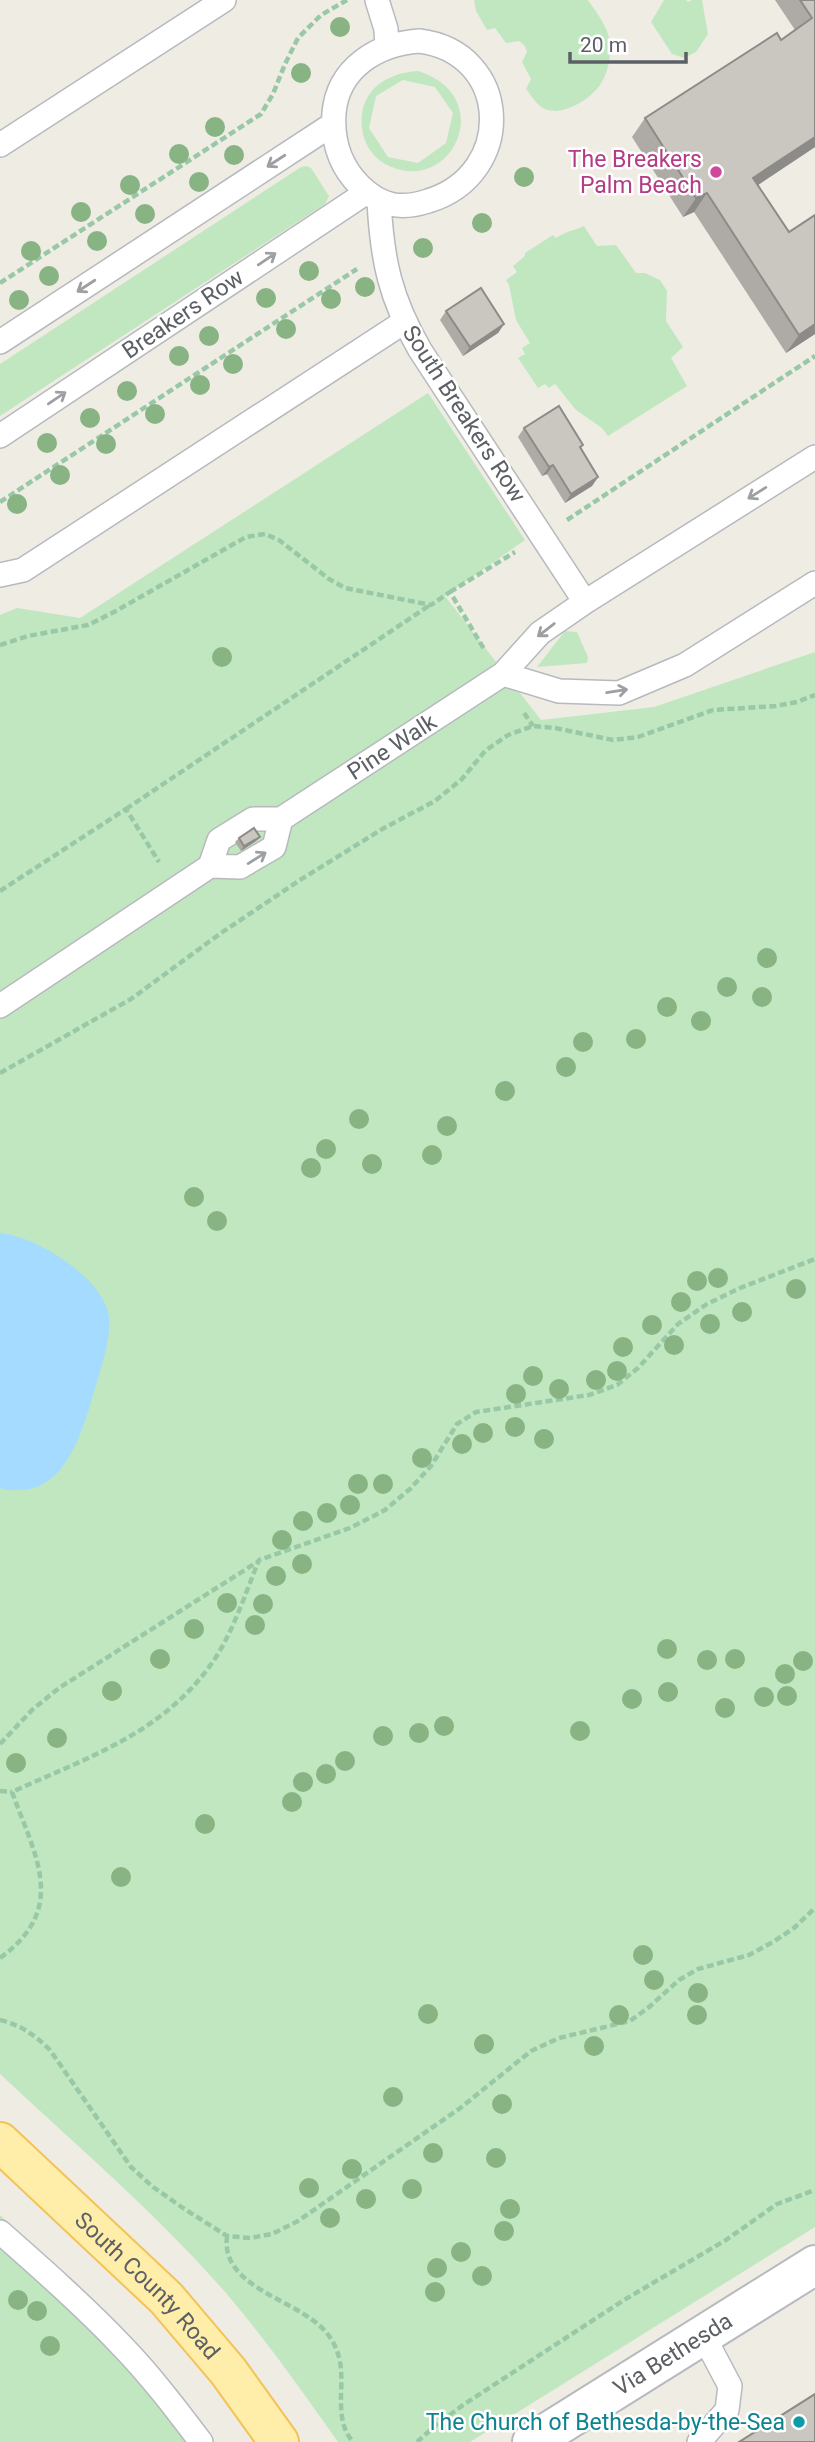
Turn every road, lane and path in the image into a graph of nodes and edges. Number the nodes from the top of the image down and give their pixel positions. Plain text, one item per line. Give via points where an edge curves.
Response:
1 (224, 0) edge
2 (348, 0) edge
3 (377, 0) edge
4 (387, 47) junction
5 (333, 124) junction
6 (0, 145) edge
7 (373, 197) junction
8 (384, 251) junction
9 (0, 283) edge
10 (404, 322) junction
11 (0, 342) edge
12 (815, 356) edge
13 (0, 436) edge
14 (815, 457) edge
15 (0, 502) edge
16 (542, 536) junction
17 (0, 575) edge
18 (815, 583) edge
19 (450, 592) junction
20 (585, 602) junction
21 (431, 605) junction
22 (0, 645) edge
23 (501, 675) junction
24 (815, 695) edge
25 (533, 726) junction
26 (125, 809) junction
27 (281, 819) junction
28 (210, 866) junction
29 (177, 889) junction
30 (0, 891) edge
31 (0, 1006) edge
32 (0, 1073) edge
33 (815, 1259) edge
34 (259, 1560) junction
35 (0, 1744) edge
36 (0, 1791) edge
37 (12, 1792) junction
38 (815, 1908) edge
39 (0, 1958) edge
40 (0, 2020) edge
41 (0, 2142) edge
42 (815, 2190) edge
43 (0, 2232) edge
44 (228, 2236) junction
45 (815, 2265) edge
46 (703, 2335) junction
47 (201, 2442) edge
48 (279, 2442) edge
49 (353, 2442) edge
50 (418, 2442) edge
51 (531, 2442) edge
52 (699, 2442) edge

1 - 6 lane
2 - 9 path via 321,16 298,38 261,114
3 - 4 lane
4 - 5 lane via 361,62 343,82
4 - 7 lane via 419,41 453,52 476,72 488,97 491,126 476,169 452,190 407,206 393,206
5 - 7 lane via 335,142 348,171
5 -> 11 lane
7 - 8 lane, South Breakers Row
13 -> 7 lane, Breakers Row
8 - 10 lane, South Breakers Row
8 - 15 path
10 - 16 lane, South Breakers Row
10 - 17 lane via 23,570
12 - 16 path
14 -> 20 lane, Pine Walk
16 - 19 path
16 - 20 lane, South Breakers Row
23 -> 18 lane via 559,691 619,693 685,666
19 - 21 path
19 - 23 path
20 -> 23 lane, Pine Walk via 540,633
21 - 22 path via 345,588 265,534 246,537 88,625
21 - 26 path
23 - 25 path
23 - 27 lane, Pine Walk
24 - 25 path via 776,706 713,710 638,737 613,740
25 - 32 path via 508,735 485,751 462,779 435,801 300,880 131,999
26 - 29 path
26 - 30 path
27 - 28 lane via 253,819 219,840
28 -> 27 lane via 240,867 274,847
28 - 29 lane
29 - 31 lane
33 - 34 path via 707,1304 678,1325 617,1385 589,1395 476,1412 457,1424 430,1466 386,1510 350,1528
34 - 35 path via 59,1688
34 - 37 path via 213,1661 166,1713 137,1733
36 - 37 path
37 - 39 path via 42,1885 40,1908 31,1928
38 - 44 path via 774,1942 679,1980 629,2021 559,2038 531,2051 459,2109 298,2221 272,2234
40 - 44 path via 35,2035 50,2049 131,2167 153,2187
41 - 48 main road, South County Road via 166,2298 228,2371
42 - 50 path via 777,2204 624,2300 466,2403
43 - 47 lane via 122,2346
44 - 49 path via 226,2246 236,2272 313,2319 336,2346 342,2363 342,2420
45 - 46 street, Via Bethesda
46 - 51 street, Via Bethesda
46 - 52 lane via 730,2386 727,2410

